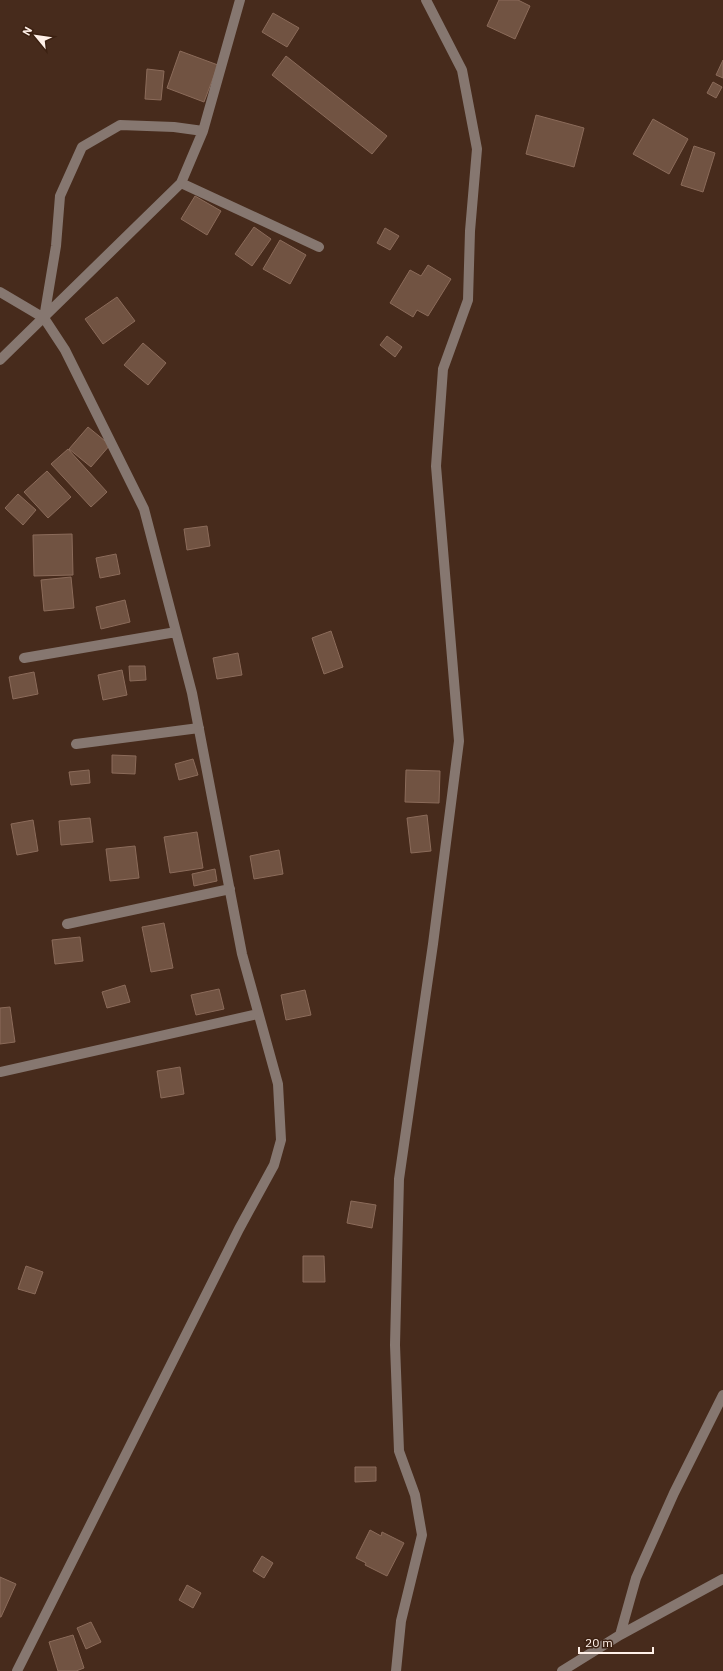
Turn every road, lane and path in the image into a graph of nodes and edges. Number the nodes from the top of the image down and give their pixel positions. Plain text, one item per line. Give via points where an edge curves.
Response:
1 (240, 0) edge
2 (426, 0) edge
3 (203, 131) junction
4 (181, 183) junction
5 (319, 247) dead end
6 (0, 292) edge
7 (44, 318) junction
8 (0, 360) edge
9 (176, 632) junction
10 (24, 658) dead end
11 (199, 728) junction
12 (76, 744) dead end
13 (230, 889) junction
14 (67, 924) dead end
15 (258, 1014) junction
16 (0, 1072) edge
17 (723, 1395) edge
18 (723, 1579) edge
19 (620, 1635) junction
20 (17, 1671) edge
21 (396, 1671) edge
22 (562, 1671) edge

1 - 3 street
2 - 21 street via 462,70 477,150 470,231 468,300 443,369 436,466 459,741 399,1179 395,1345 399,1451 414,1495 422,1535 401,1622
3 - 4 street
3 - 7 street via 120,125 82,147 60,196 56,246
4 - 5 street
4 - 7 street
6 - 7 street
7 - 8 street
7 - 9 street via 65,350 144,509
9 - 10 street
9 - 11 street
11 - 12 street
11 - 13 street
13 - 14 street
13 - 15 street via 242,954
15 - 16 street
15 - 20 street via 278,1084 281,1140 274,1165 239,1229
17 - 19 street via 636,1578
18 - 19 street
19 - 22 street

